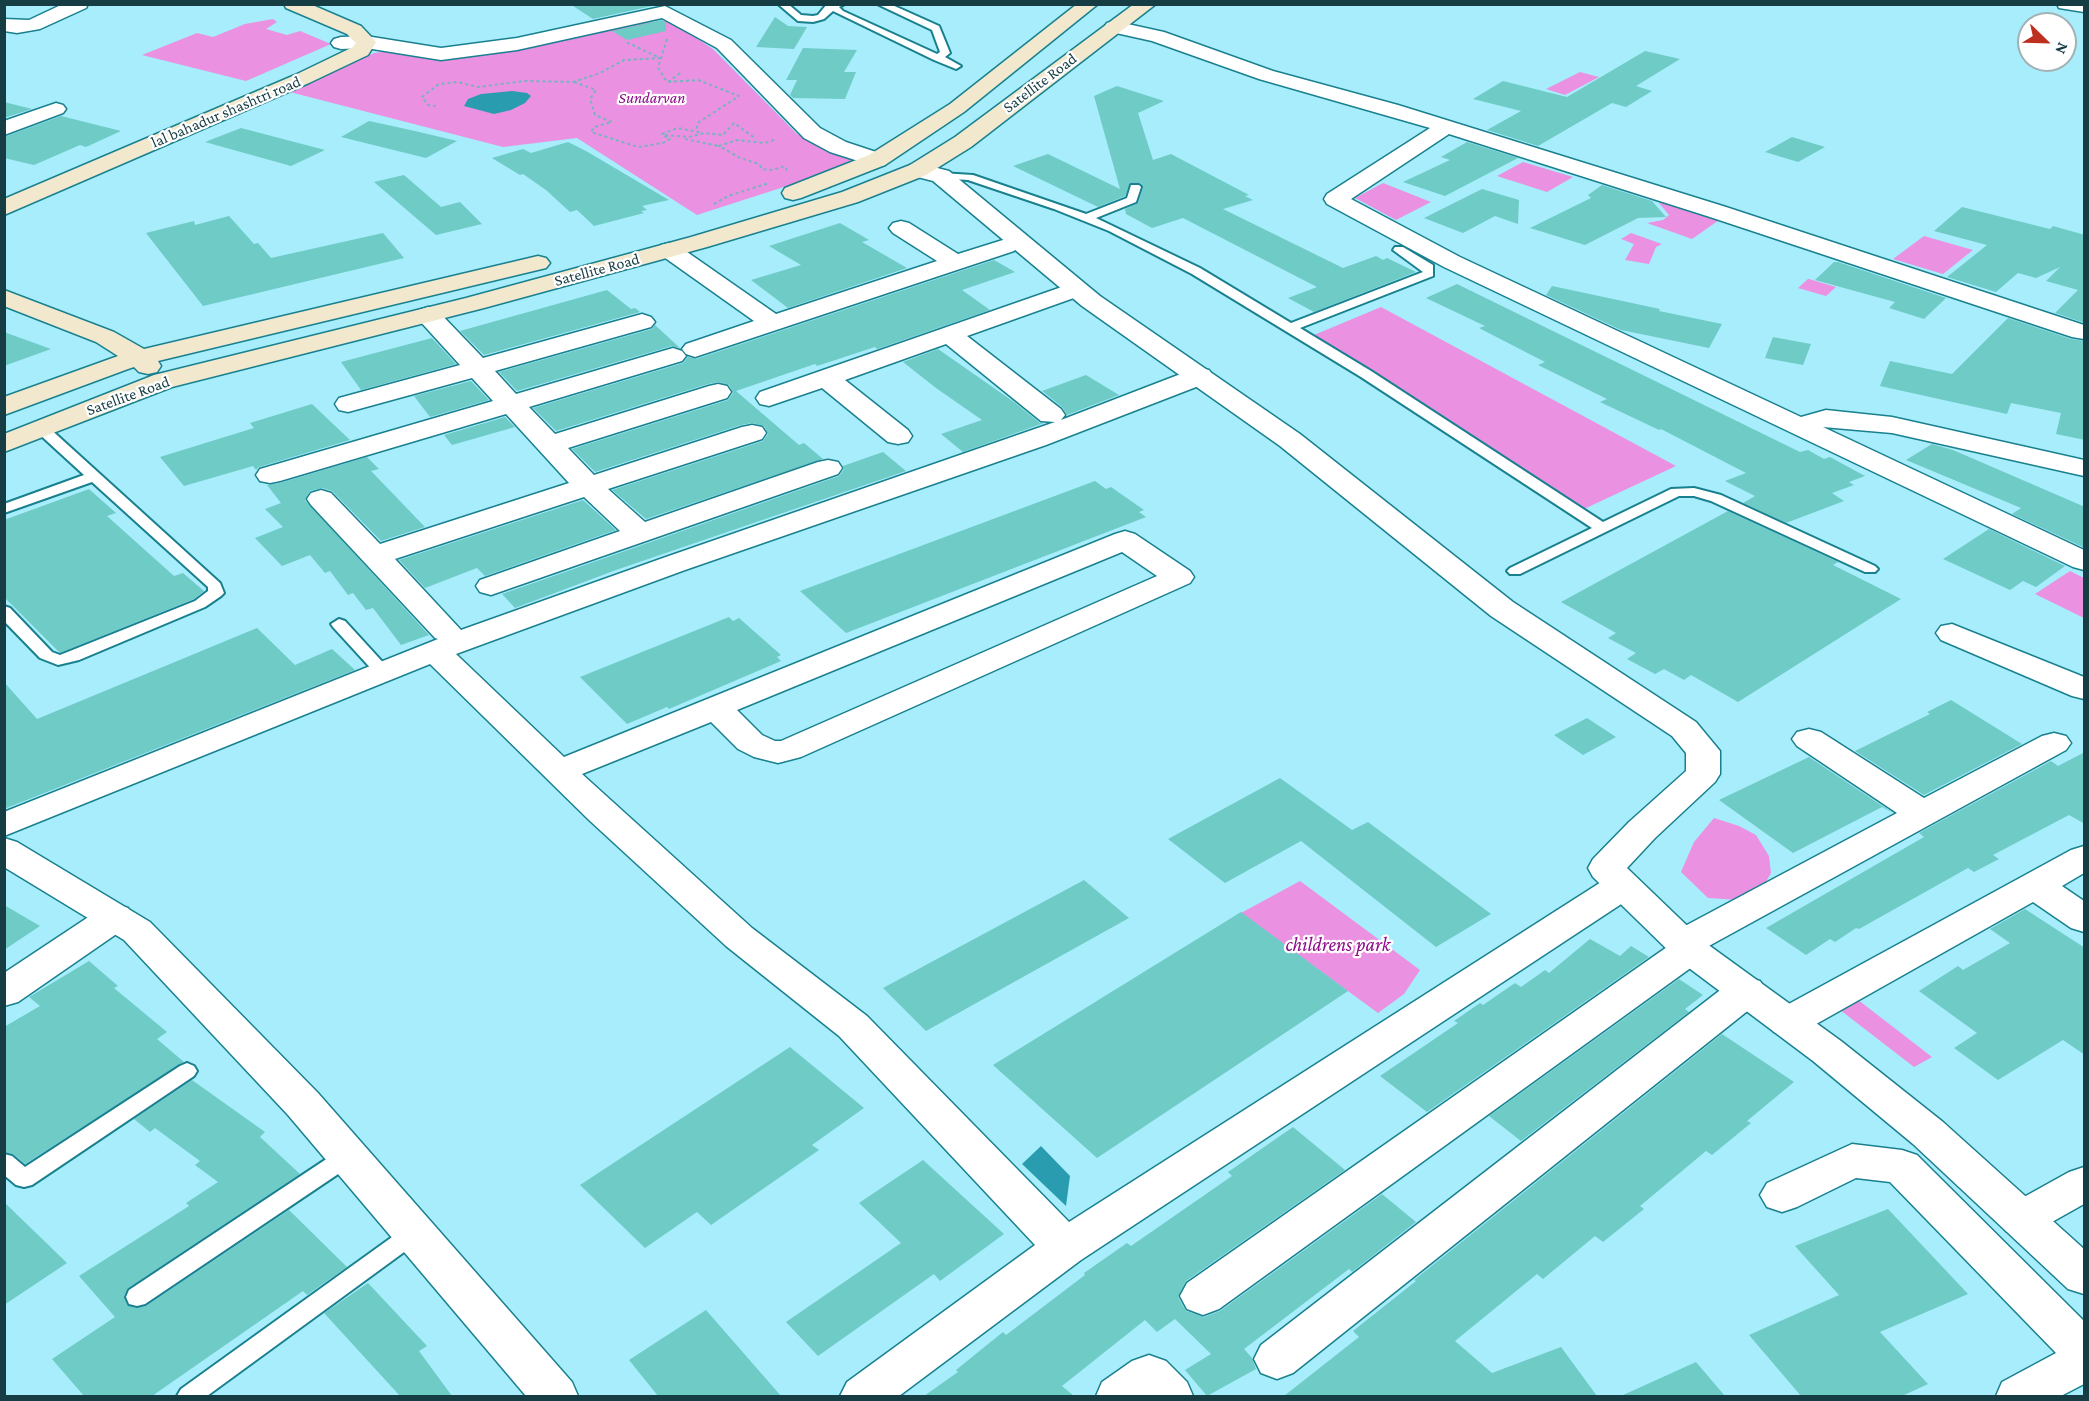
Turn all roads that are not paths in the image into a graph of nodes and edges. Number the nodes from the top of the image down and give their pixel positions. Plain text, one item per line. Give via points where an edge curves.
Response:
1 (79, 4) edge
2 (782, 4) edge
3 (881, 4) edge
4 (1089, 4) edge
5 (1146, 4) edge
6 (2066, 4) edge
7 (835, 5) edge
8 (285, 7) edge
9 (2085, 7) edge
10 (663, 8) edge
11 (4, 25) edge
12 (1114, 27) junction
13 (366, 42) junction
14 (341, 44) junction
15 (937, 58) junction
16 (956, 66) dead end
17 (56, 109) dead end
18 (1446, 127) junction
19 (4, 129) edge
20 (877, 160) junction
21 (929, 173) junction
22 (1135, 187) dead end
23 (4, 196) edge
24 (4, 208) edge
25 (1085, 218) junction
26 (901, 228) dead end
27 (1006, 246) dead end
28 (669, 250) junction
29 (1399, 250) dead end
30 (956, 263) junction
31 (1077, 289) junction
32 (4, 297) edge
33 (4, 313) edge
34 (428, 315) junction
35 (642, 322) dead end
36 (773, 323) junction
37 (1289, 328) junction
38 (2081, 332) dead end
39 (949, 334) junction
40 (130, 360) junction
41 (477, 368) junction
42 (1200, 376) junction
43 (826, 378) junction
44 (154, 385) junction
45 (718, 392) dead end
46 (769, 398) dead end
47 (348, 404) dead end
48 (511, 404) junction
49 (4, 407) edge
50 (1051, 415) dead end
51 (1798, 426) junction
52 (42, 429) junction
53 (752, 433) dead end
54 (898, 435) dead end
55 (4, 444) edge
56 (549, 445) junction
57 (828, 468) dead end
58 (2085, 468) edge
59 (270, 475) dead end
60 (94, 476) junction
61 (586, 485) junction
62 (321, 500) dead end
63 (4, 509) edge
64 (1602, 528) junction
65 (639, 532) junction
66 (375, 556) junction
67 (2085, 561) edge
68 (1870, 569) dead end
69 (1515, 572) dead end
70 (491, 586) dead end
71 (4, 611) edge
72 (339, 624) dead end
73 (1952, 633) dead end
74 (440, 641) junction
75 (382, 671) junction
76 (2085, 689) edge
77 (715, 707) junction
78 (1809, 739) dead end
79 (2054, 743) dead end
80 (559, 771) junction
81 (1922, 813) junction
82 (4, 825) edge
83 (4, 850) edge
84 (2085, 858) edge
85 (1622, 886) junction
86 (2035, 886) junction
87 (115, 917) junction
88 (2085, 919) edge
89 (1687, 946) junction
90 (1746, 991) junction
91 (4, 992) edge
92 (1788, 1022) junction
93 (187, 1071) dead end
94 (348, 1156) junction
95 (4, 1162) edge
96 (2085, 1184) edge
97 (1782, 1195) dead end
98 (2021, 1219) junction
99 (414, 1233) junction
100 (1065, 1246) junction
101 (2085, 1276) edge
102 (1203, 1296) dead end
103 (137, 1297) dead end
104 (2085, 1351) edge
105 (1278, 1359) dead end
106 (2085, 1361) edge
107 (189, 1396) edge
108 (555, 1396) edge
109 (864, 1396) edge
110 (1119, 1396) edge
111 (1170, 1396) edge
112 (2019, 1396) edge

1 - 11 street via 33,25
2 - 7 lane via 798,18 813,19
3 - 15 lane via 936,28 945,53
4 - 20 main road, Satellite Road via 957,108
5 - 12 main road, Satellite Road
6 - 9 street
7 - 15 lane via 840,13
8 - 13 main road via 354,30
8 - 14 main road
10 - 13 street via 517,44 441,54
10 - 20 street via 724,44 812,133
12 - 18 street via 1157,36 1266,75
12 - 21 main road, Satellite Road via 963,142
13 - 14 street
13 - 24 main road, lal bahadur shashtri road via 361,51 302,79
14 - 23 main road via 298,70
15 - 16 lane
17 - 19 street
18 - 38 street
18 - 51 street via 1335,199 1452,262
20 - 40 main road, Satellite Road via 588,252
21 - 25 lane via 969,177
21 - 28 main road, Satellite Road
21 - 31 street
22 - 25 lane via 1132,200
25 - 37 lane via 1196,271
26 - 30 street
27 - 30 street
28 - 34 main road, Satellite Road
28 - 36 street
29 - 37 lane via 1429,268 1429,273
30 - 36 street
31 - 39 street
31 - 42 street
32 - 40 main road via 105,337
33 - 40 main road
34 - 41 street
34 - 44 main road, Satellite Road
35 - 41 street
36 - 48 street
37 - 64 lane
39 - 43 street
39 - 50 street
40 - 44 main road
40 - 49 main road, Satellite Road
41 - 47 street
41 - 48 street
42 - 74 street via 1036,439
42 - 85 street via 1290,440 1502,609 1684,729 1703,751 1703,774 1606,868
43 - 46 street
43 - 54 street
44 - 52 main road, Satellite Road
45 - 56 street
48 - 56 street
48 - 59 street
51 - 58 street via 1826,418 1892,425
51 - 67 street
52 - 55 main road, Satellite Road
52 - 60 lane
53 - 61 street
56 - 61 street
57 - 65 street
60 - 63 lane
60 - 71 lane via 215,586 216,593 200,604 58,660 46,655
61 - 65 street
61 - 66 street
62 - 66 street
64 - 68 lane via 1676,492 1694,492 1716,498
64 - 69 lane
65 - 70 street
66 - 74 street
72 - 75 lane
73 - 76 street
74 - 75 street
74 - 80 street
75 - 82 street
77 - 77 street via 1125,540 1179,577 789,750 766,750 750,742
77 - 80 street
78 - 81 street
79 - 81 street
80 - 100 street via 739,937 852,1026
81 - 89 street
83 - 87 street
84 - 86 street
85 - 89 street
85 - 100 street
86 - 88 street
86 - 92 street
87 - 91 street
87 - 94 street via 137,931
89 - 90 street
89 - 102 street
90 - 92 street
90 - 105 street
92 - 98 street via 1928,1133
93 - 95 lane via 24,1179
94 - 99 street
94 - 103 lane
96 - 98 street
97 - 104 street via 1852,1161 1902,1167
98 - 101 street
99 - 107 lane
99 - 108 street
100 - 109 street
106 - 112 street
110 - 111 street via 1149,1375

